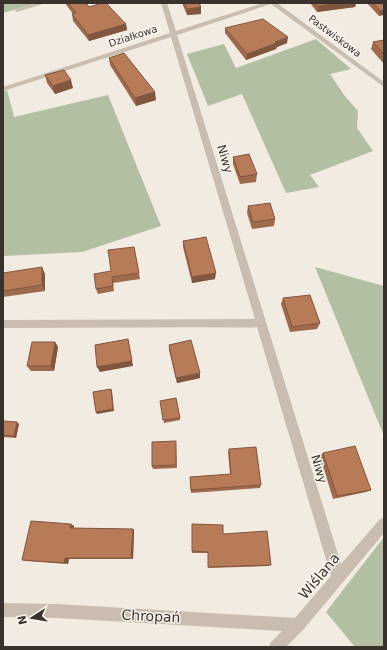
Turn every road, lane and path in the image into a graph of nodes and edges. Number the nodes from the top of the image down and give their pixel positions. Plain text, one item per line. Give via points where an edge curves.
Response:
1 (42, 3) edge
2 (164, 3) edge
3 (270, 3) edge
4 (274, 3) edge
5 (17, 10) dead end
6 (173, 34) junction
7 (384, 85) edge
8 (3, 89) edge
9 (261, 323) junction
10 (3, 324) edge
11 (384, 523) edge
12 (338, 577) junction
13 (3, 610) edge
14 (298, 625) junction
15 (276, 647) edge

1 - 5 street
2 - 6 street, Niwy
3 - 6 street, Działkowa
4 - 7 street, Pastwiskowa
6 - 8 street, Działkowa
6 - 9 street, Niwy
9 - 10 street
9 - 12 street, Niwy
11 - 12 street, Wiślana
12 - 14 street, Wiślana
13 - 14 street, Chropań via 65,611
14 - 15 street, Wiślana

